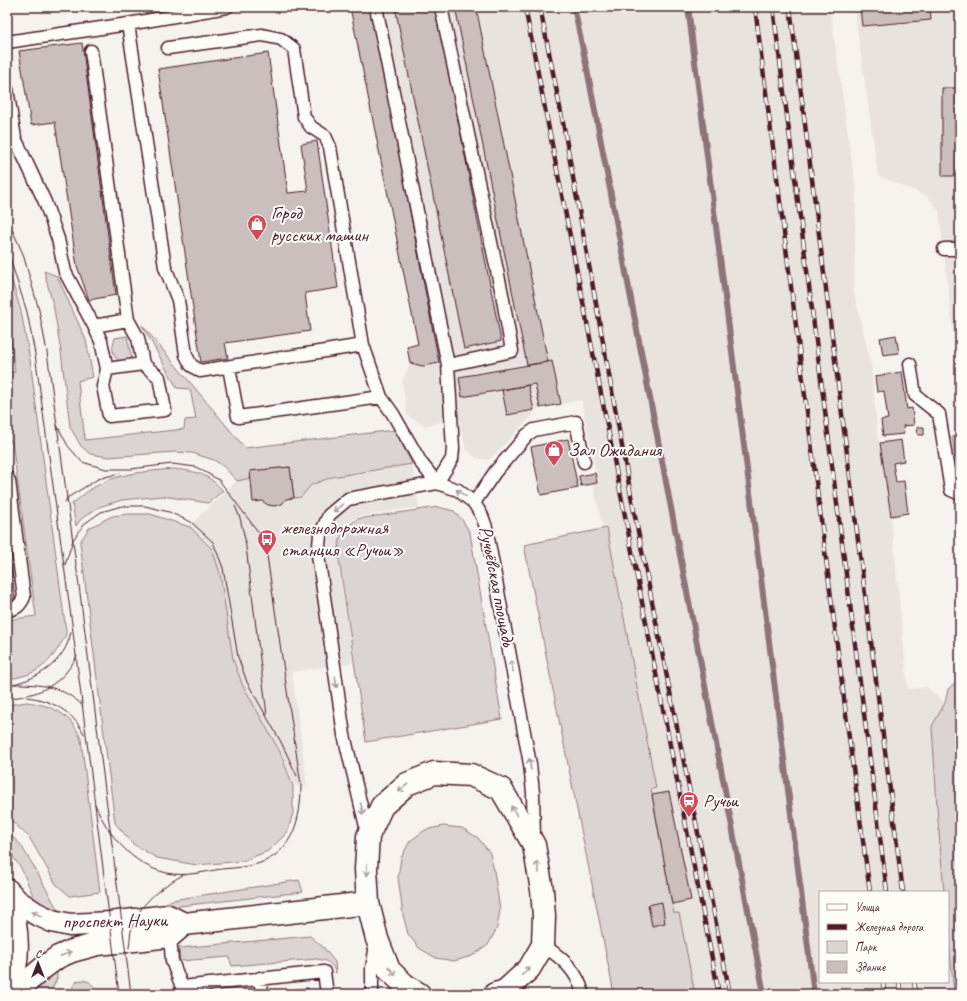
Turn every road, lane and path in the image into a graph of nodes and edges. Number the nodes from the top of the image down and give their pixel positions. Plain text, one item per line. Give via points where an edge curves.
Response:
1 (228, 7) edge
2 (376, 7) edge
3 (441, 7) edge
4 (128, 24) junction
5 (7, 42) edge
6 (168, 48) dead end
7 (91, 51) dead end
8 (7, 89) edge
9 (944, 249) dead end
10 (960, 249) edge
11 (128, 320) junction
12 (94, 326) junction
13 (363, 346) junction
14 (144, 364) junction
15 (910, 364) dead end
16 (448, 365) junction
17 (229, 367) junction
18 (107, 369) junction
19 (381, 397) junction
20 (584, 462) dead end
21 (7, 477) edge
22 (437, 483) junction
23 (960, 494) edge
24 (474, 503) junction
25 (7, 610) edge
26 (368, 836) junction
27 (534, 844) junction
28 (7, 890) edge
29 (7, 897) edge
30 (368, 903) junction
31 (177, 930) junction
32 (377, 939) junction
33 (543, 945) junction
34 (260, 978) junction
35 (182, 990) edge
36 (262, 993) dead end
37 (8, 994) edge
38 (13, 994) edge
39 (327, 994) edge
40 (372, 994) edge
41 (419, 994) edge
42 (495, 994) edge
43 (583, 994) edge

1 - 4 lane
2 - 16 lane
3 - 16 lane via 512,351
4 - 5 lane
4 - 17 lane via 165,267 178,300 186,356 191,365 200,371
6 - 13 lane via 262,35 281,39 294,49 304,117 311,127 325,136 330,147
7 - 11 lane
8 - 12 lane via 15,138 46,202 58,238 65,272
9 - 10 lane
11 - 12 lane
11 - 14 lane via 138,338
12 - 18 lane via 101,341
13 - 17 lane
13 - 19 lane
14 - 18 lane
14 - 18 lane via 159,378 165,410 109,416 103,386
15 - 23 lane via 915,395 940,414 951,490
16 - 22 lane via 453,449 452,459
17 - 19 lane via 238,417
19 - 22 lane via 421,463
20 - 24 lane via 576,422 534,430 495,472
21 - 25 lane via 10,481 24,597 20,605
24 -> 22 lane, Ручьёвская площадь via 458,490
22 -> 26 lane, Ручьёвская площадь via 348,498 329,515 320,535 318,555 344,735
27 -> 24 lane, Ручьёвская площадь via 530,764 486,527
27 -> 26 street, Ручьёвская площадь via 501,789 471,775 434,773 407,784 382,806
26 -> 30 street, Ручьёвская площадь
33 -> 27 street, Ручьёвская площадь via 542,890
31 -> 28 street, проспект Науки via 168,916 70,925 52,921 17,901
29 - 37 street via 15,923 17,944 16,966
30 - 31 street, проспект Науки
30 - 32 street, Ручьёвская площадь
31 - 35 lane via 172,961
38 -> 31 street, проспект Науки via 58,957 72,951
32 - 40 lane via 372,968
32 -> 41 street, Ручьёвская площадь via 389,970
42 -> 33 street, Ручьёвская площадь via 505,991 529,969
33 - 43 lane via 570,966
34 - 35 lane
34 - 36 lane
34 - 39 lane via 324,972

